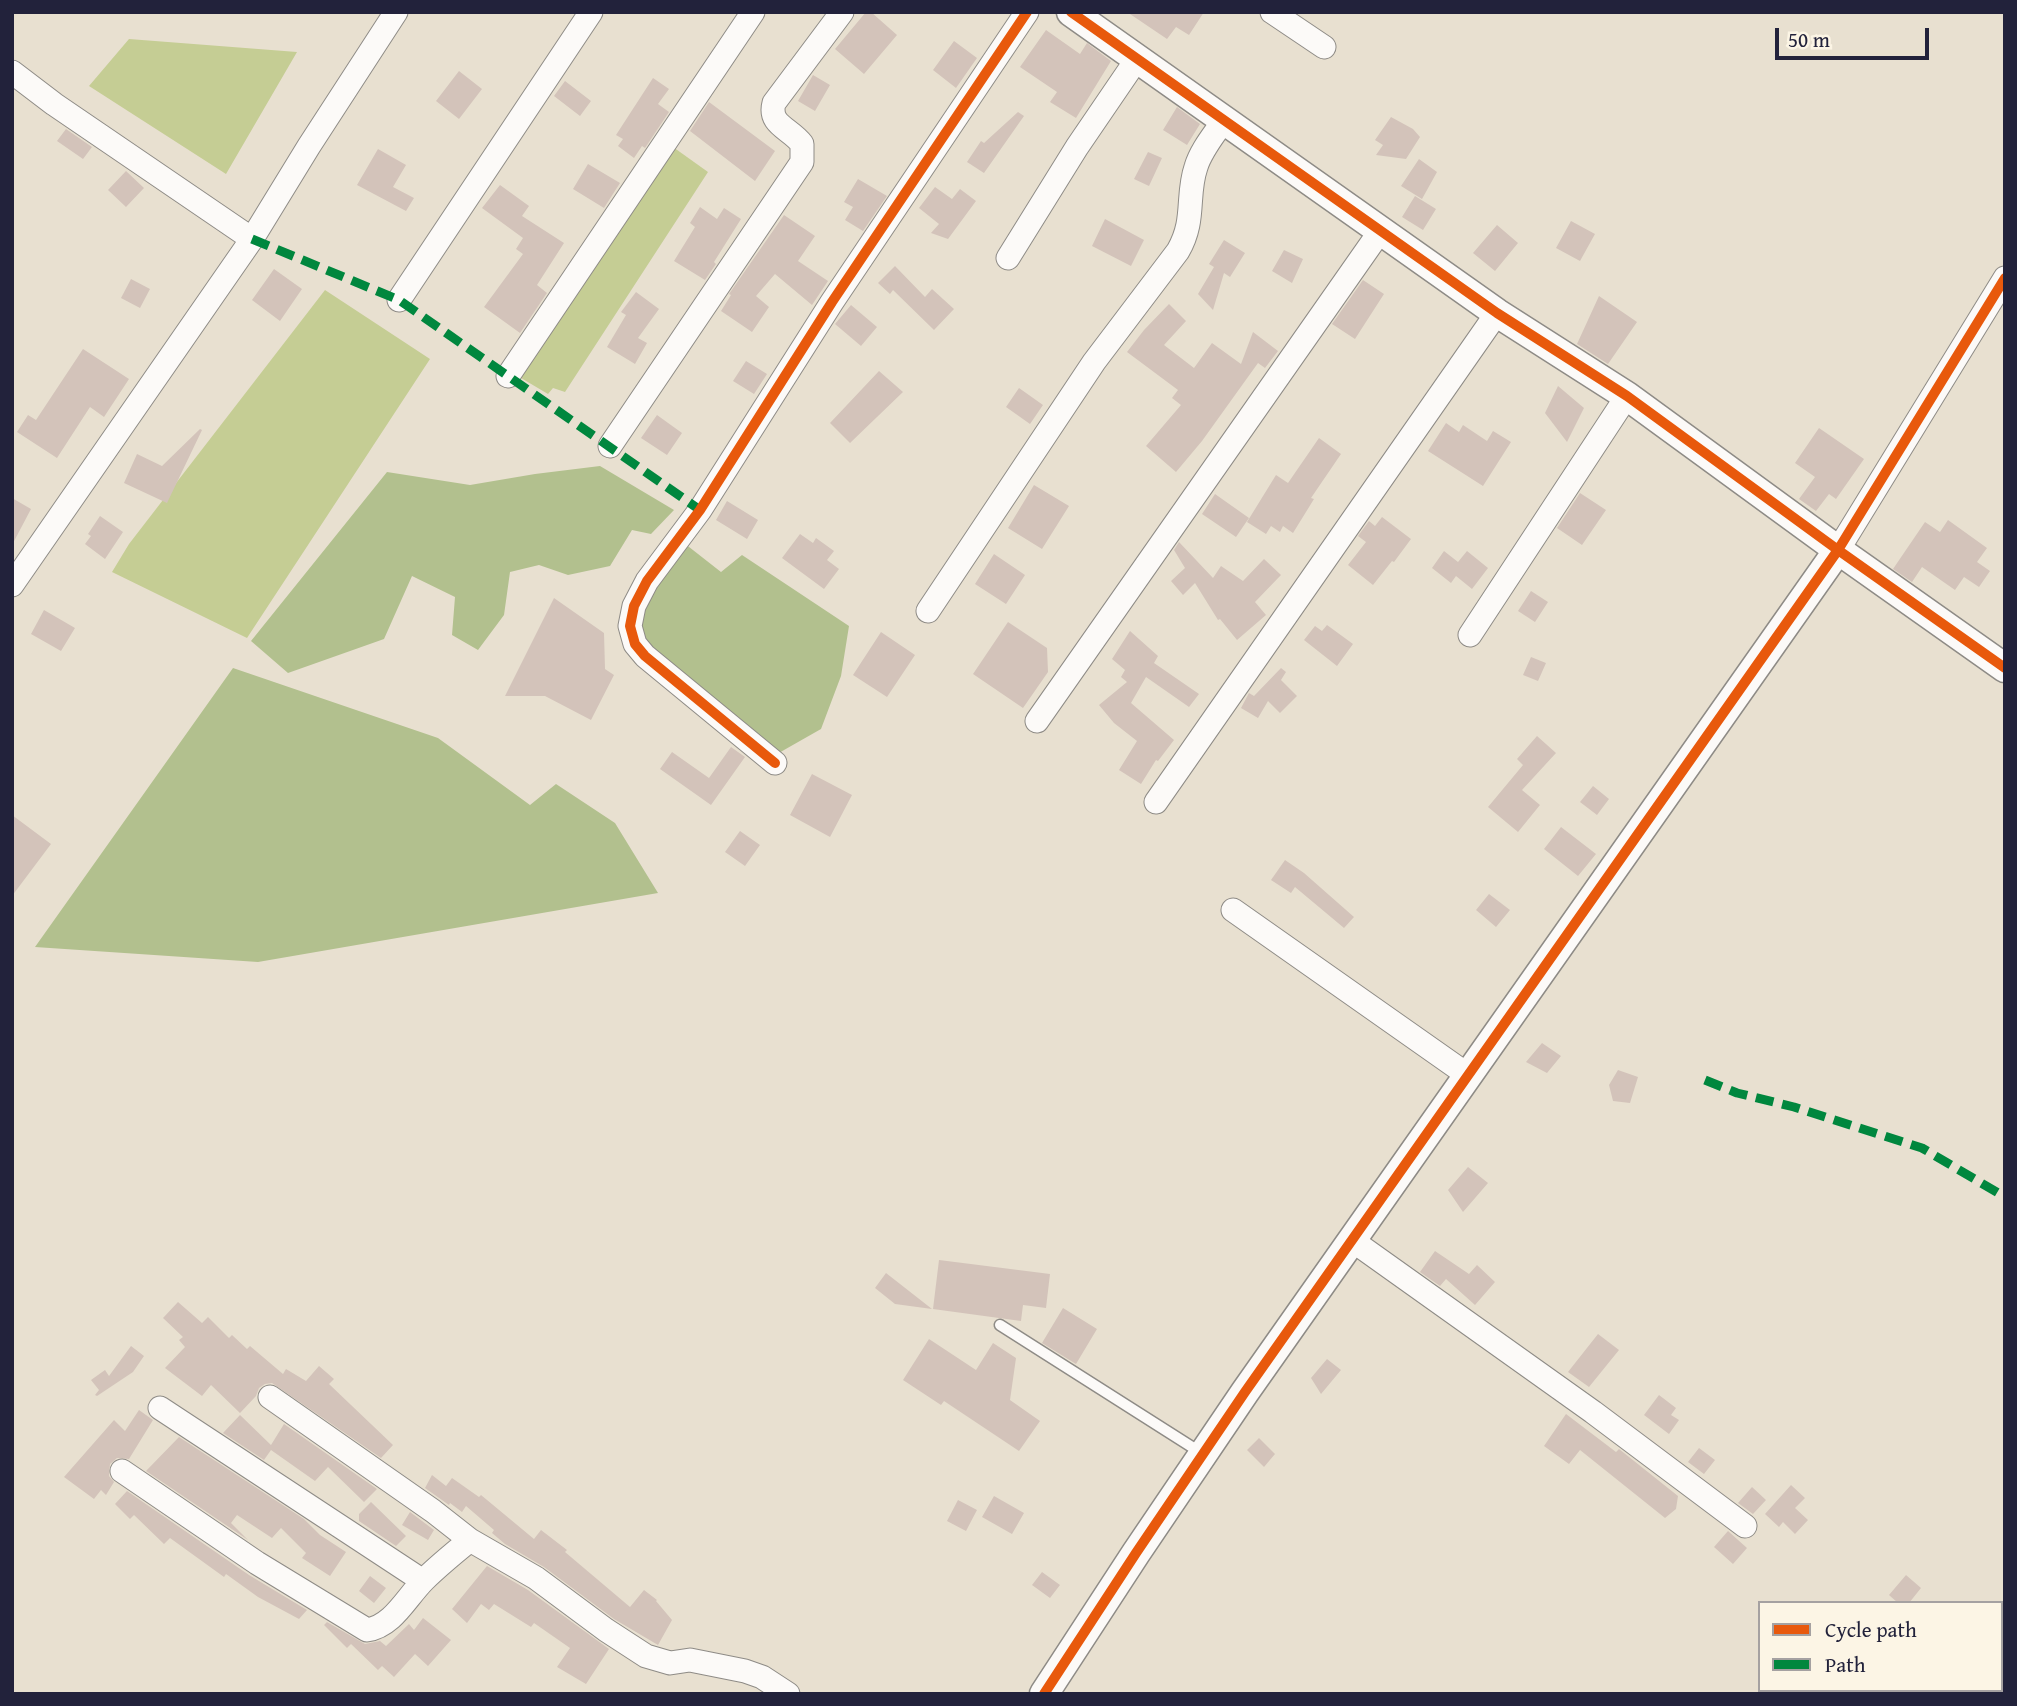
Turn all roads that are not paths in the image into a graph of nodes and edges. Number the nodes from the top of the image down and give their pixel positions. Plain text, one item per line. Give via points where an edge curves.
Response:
1 (396, 12) edge
2 (591, 12) edge
3 (753, 12) edge
4 (842, 12) edge
5 (1027, 12) edge
6 (1071, 12) edge
7 (1272, 12) edge
8 (1324, 47) dead end
9 (1137, 59) junction
10 (12, 72) edge
11 (1224, 120) junction
12 (1381, 230) junction
13 (252, 239) junction
14 (1008, 258) dead end
15 (2005, 278) edge
16 (399, 300) dead end
17 (1497, 313) junction
18 (508, 376) dead end
19 (1626, 397) junction
20 (610, 446) dead end
21 (1838, 550) junction
22 (12, 585) edge
23 (928, 611) dead end
24 (1469, 635) dead end
25 (2005, 668) edge
26 (1037, 721) dead end
27 (775, 764) dead end
28 (1156, 802) dead end
29 (1233, 910) dead end
30 (1469, 1076) junction
31 (1353, 1241) junction
32 (1000, 1325) dead end
33 (270, 1397) dead end
34 (160, 1408) dead end
35 (1203, 1454) junction
36 (122, 1471) dead end
37 (1745, 1526) dead end
38 (470, 1540) junction
39 (423, 1581) junction
40 (788, 1694) edge
41 (1044, 1694) edge

1 - 13 street
2 - 16 street
3 - 18 street
4 - 20 street via 774,103 772,117 802,144 802,162
5 - 27 street via 634,606 630,626 635,644 645,656
6 - 9 street
7 - 8 street
9 - 11 street
9 - 14 street
10 - 13 street
11 - 12 street
11 - 23 street via 1196,165 1191,213 1178,251 1094,362
12 - 17 street
12 - 26 street
13 - 22 street
15 - 21 street
17 - 19 street
17 - 28 street
19 - 21 street
19 - 24 street
21 - 25 street
21 - 30 street
29 - 30 street
30 - 31 street
31 - 35 street
31 - 37 street
32 - 35 lane
33 - 38 street
34 - 39 street
35 - 41 street
36 - 39 street via 257,1563 367,1630 391,1618
38 - 39 street
38 - 40 street via 536,1578 646,1656 670,1664 690,1660 745,1671

